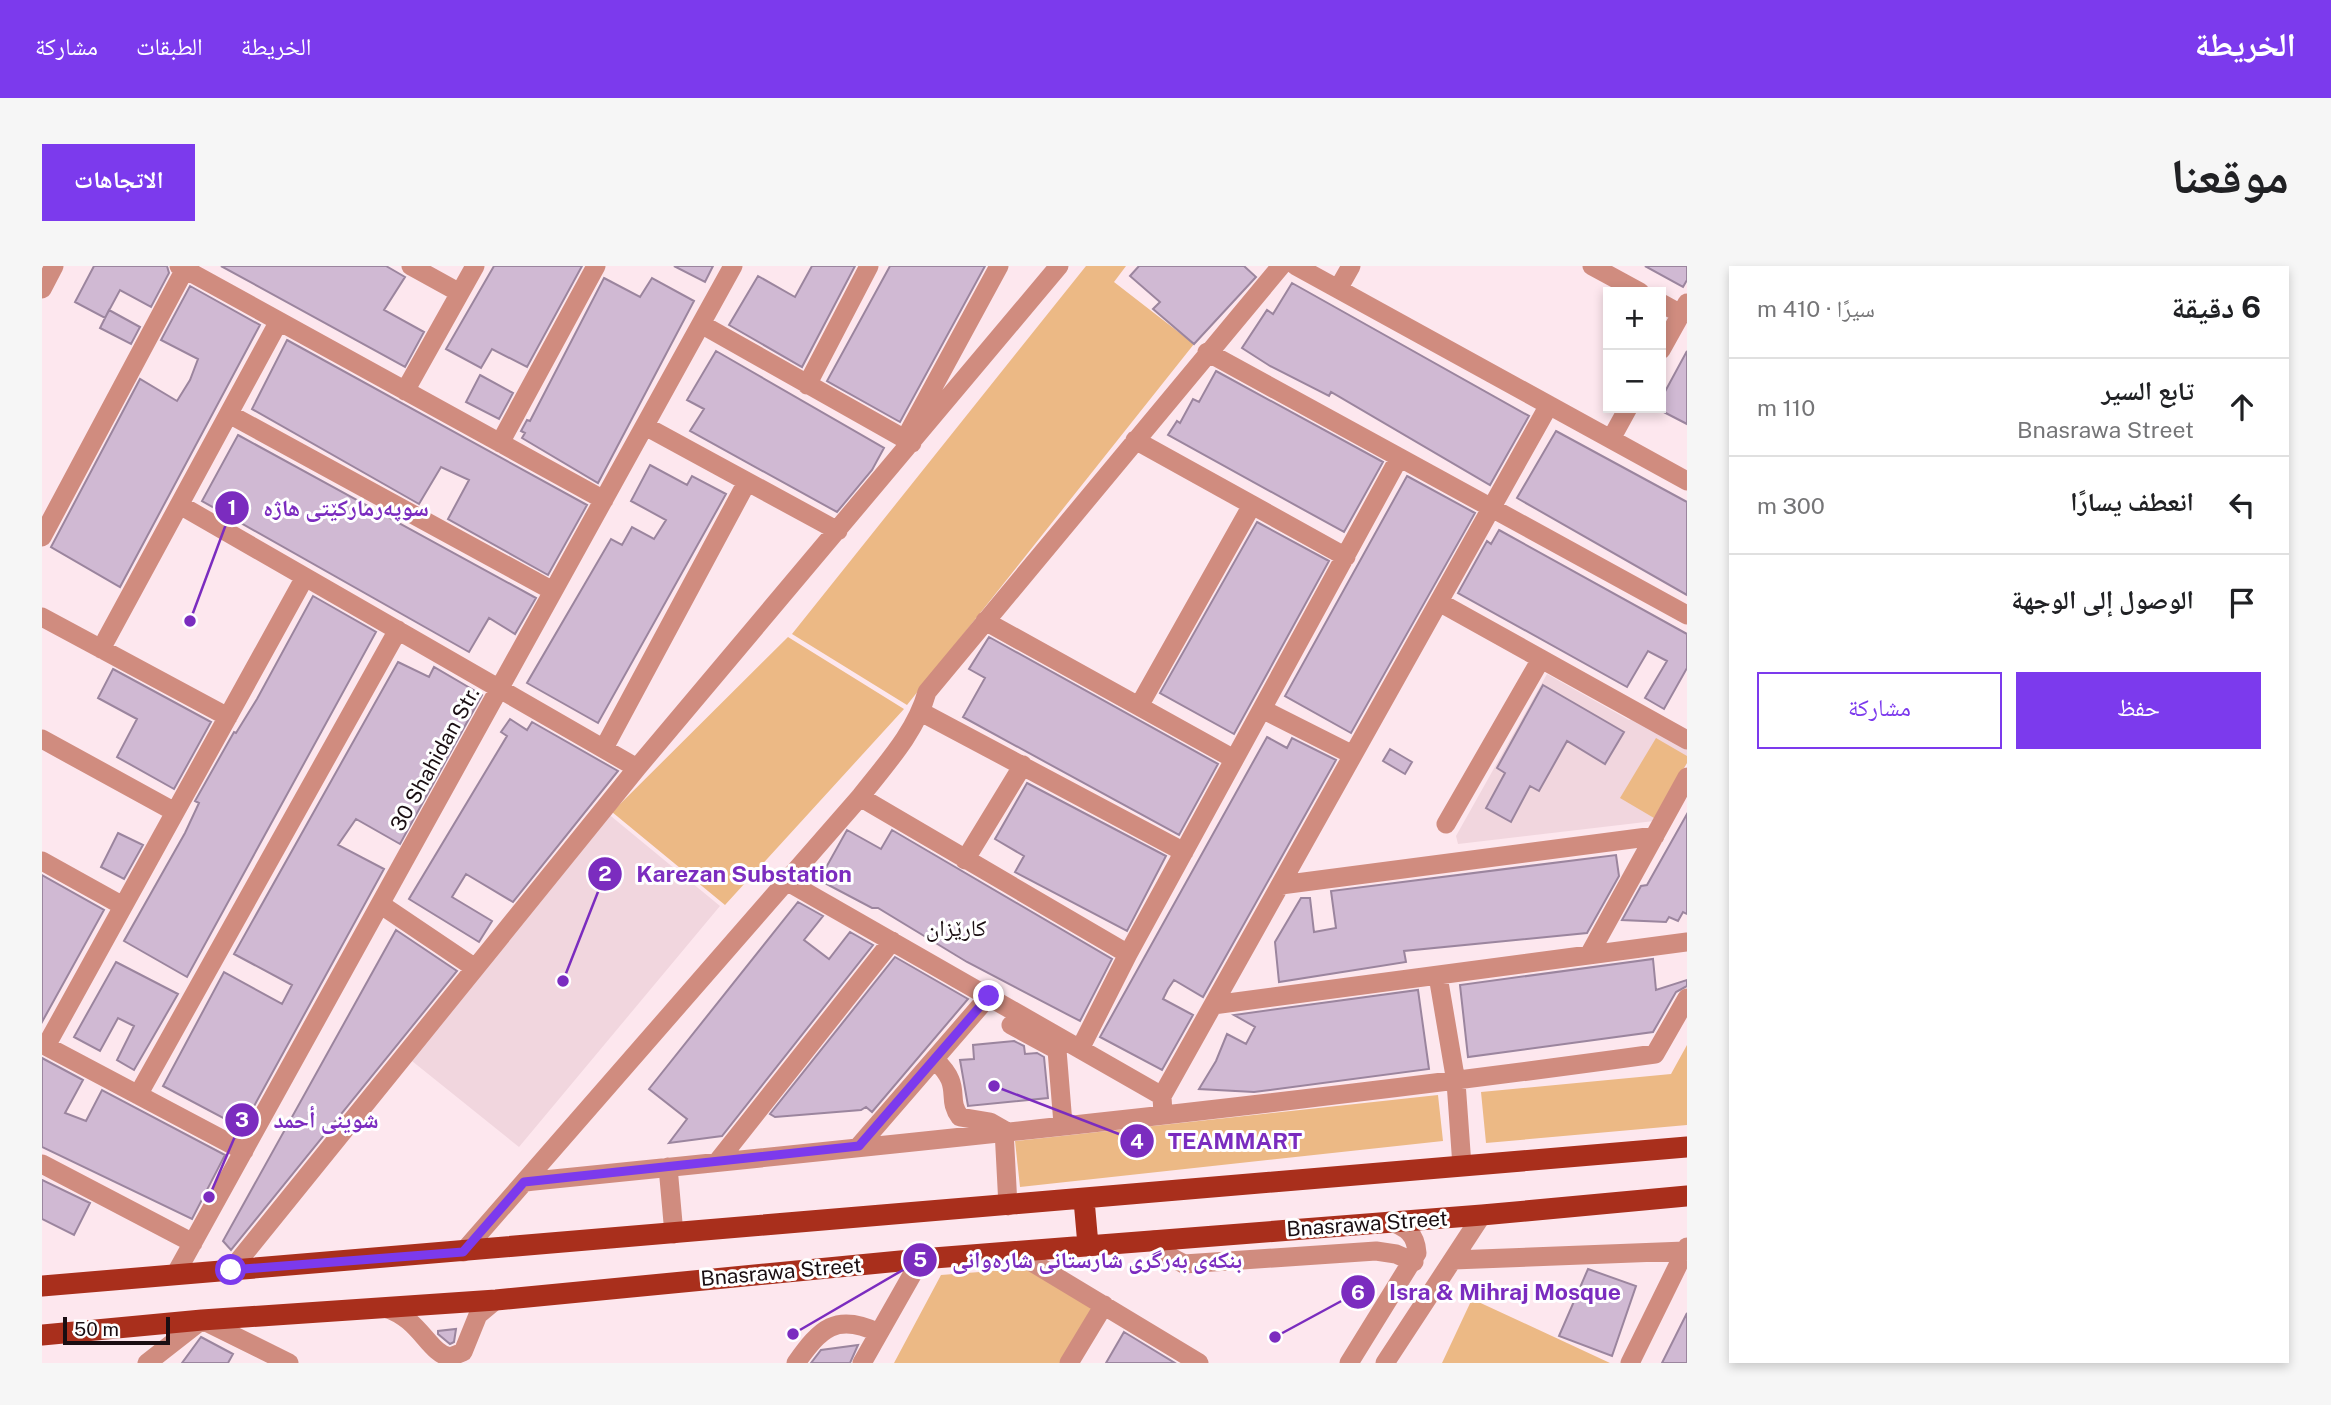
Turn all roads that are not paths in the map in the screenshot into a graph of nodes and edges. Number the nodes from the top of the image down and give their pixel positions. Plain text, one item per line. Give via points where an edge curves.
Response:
1 (54, 266) edge
2 (411, 266) edge
3 (475, 266) edge
4 (596, 266) edge
5 (733, 266) edge
6 (869, 266) edge
7 (999, 266) edge
8 (1059, 266) edge
9 (1281, 266) edge
10 (1296, 266) edge
11 (1351, 266) edge
12 (1592, 266) edge
13 (182, 268) edge
14 (1631, 287) edge
15 (42, 289) edge
16 (1338, 289) junction
17 (460, 293) junction
18 (1666, 304) edge
19 (1684, 308) edge
20 (279, 321) junction
21 (701, 324) junction
22 (1666, 341) edge
23 (1207, 352) junction
24 (807, 385) junction
25 (405, 391) junction
26 (1549, 405) junction
27 (1625, 413) edge
28 (229, 414) junction
29 (645, 426) junction
30 (1611, 439) junction
31 (1135, 440) junction
32 (908, 442) junction
33 (500, 443) junction
34 (1399, 458) junction
35 (1687, 481) edge
36 (747, 482) junction
37 (604, 500) junction
38 (180, 505) junction
39 (1252, 505) junction
40 (1491, 509) junction
41 (838, 530) junction
42 (42, 537) edge
43 (1346, 556) junction
44 (306, 577) junction
45 (554, 590) junction
46 (1439, 602) junction
47 (1686, 612) edge
48 (42, 617) edge
49 (985, 621) junction
50 (398, 630) junction
51 (101, 649) junction
52 (1541, 659) junction
53 (500, 688) junction
54 (1139, 706) junction
55 (1262, 709) junction
56 (921, 712) junction
57 (228, 717) junction
58 (42, 739) edge
59 (1687, 740) edge
60 (604, 748) junction
61 (1353, 755) junction
62 (1234, 759) junction
63 (1023, 765) junction
64 (637, 768) junction
65 (1687, 777) edge
66 (860, 797) junction
67 (175, 812) junction
68 (1446, 824) dead end
69 (1655, 836) junction
70 (1184, 852) junction
71 (965, 860) junction
72 (42, 861) edge
73 (788, 882) junction
74 (1281, 885) junction
75 (380, 904) junction
76 (123, 906) junction
77 (892, 941) junction
78 (1687, 942) edge
79 (1128, 954) junction
80 (1589, 956) junction
81 (475, 968) junction
82 (1438, 975) junction
83 (989, 996) junction
84 (1687, 998) edge
85 (1213, 1005) junction
86 (1011, 1025) dead end
87 (44, 1045) edge
88 (1080, 1049) junction
89 (935, 1060) junction
90 (1456, 1082) junction
91 (138, 1095) junction
92 (1162, 1105) junction
93 (1063, 1124) junction
94 (1004, 1130) junction
95 (859, 1146) junction
96 (1687, 1147) edge
97 (244, 1151) junction
98 (718, 1161) junction
99 (42, 1164) edge
100 (1462, 1166) junction
101 (668, 1167) junction
102 (524, 1182) junction
103 (1687, 1196) edge
104 (1084, 1200) junction
105 (1008, 1206) junction
106 (1482, 1215) junction
107 (1390, 1221) junction
108 (674, 1234) junction
109 (1154, 1240) junction
110 (193, 1243) junction
111 (1088, 1245) junction
112 (463, 1252) junction
113 (1015, 1252) junction
114 (921, 1259) junction
115 (1453, 1260) junction
116 (1683, 1260) edge
117 (1414, 1262) junction
118 (231, 1270) junction
119 (176, 1273) junction
120 (42, 1286) edge
121 (496, 1300) junction
122 (1104, 1305) junction
123 (385, 1308) junction
124 (202, 1320) junction
125 (879, 1333) junction
126 (44, 1340) edge
127 (147, 1363) edge
128 (289, 1363) edge
129 (796, 1363) edge
130 (862, 1363) edge
131 (1069, 1363) edge
132 (1199, 1363) edge
133 (1349, 1363) edge
134 (1385, 1363) edge
135 (1630, 1363) edge

1 - 15 street
2 - 17 street
3 - 17 street
4 - 33 street
5 - 21 street, 30 Shahidan Str.
6 - 24 street
7 - 32 street
8 - 32 street
9 - 23 street
10 - 16 street
11 - 16 street
12 - 14 street
13 - 20 street
13 - 42 street
16 - 26 street
17 - 25 street
18 - 19 street
19 - 22 street
20 - 25 street
20 - 28 street
21 - 24 street
21 - 29 street, 30 Shahidan Str.
23 - 31 street
23 - 34 street
24 - 32 street
25 - 33 street
26 - 30 street
26 - 40 street
27 - 30 street
28 - 38 street
28 - 45 street
29 - 36 street
29 - 37 street, 30 Shahidan Str.
30 - 35 street
31 - 39 street
31 - 49 street
32 - 41 street
33 - 37 street
34 - 40 street
34 - 43 street
36 - 41 street
36 - 60 street
37 - 45 street, 30 Shahidan Str.
38 - 44 street
38 - 51 street
39 - 43 street
39 - 54 street
40 - 46 street
40 - 47 street
41 - 64 street
43 - 55 street
44 - 50 street
44 - 57 street
45 - 53 street, 30 Shahidan Str.
46 - 52 street
46 - 61 street
48 - 51 street
49 - 54 street
49 - 56 street via 927,692
50 - 53 street
50 - 91 street
51 - 57 street
52 - 59 street
52 - 68 street
53 - 60 street
53 - 75 street, 30 Shahidan Str.
54 - 62 street
55 - 61 street
55 - 62 street
56 - 63 street
56 - 66 street
57 - 67 street
58 - 67 street
60 - 64 street
61 - 74 street
62 - 70 street
63 - 70 street
63 - 71 street
64 - 81 street
65 - 69 street
66 - 71 street
66 - 73 street
67 - 76 street
69 - 74 street
69 - 80 street
70 - 79 street
71 - 79 street
72 - 76 street
73 - 77 street
73 - 102 street
74 - 85 street
75 - 81 street
75 - 97 street, 30 Shahidan Str.
76 - 87 street
77 - 83 street
77 - 98 street
78 - 80 street
79 - 88 street
80 - 82 street
81 - 118 street
82 - 85 street
82 - 90 street
83 - 88 street
83 - 89 street
84 - 90 street via 1655,1054
85 - 92 street
86 - 93 street via 1057,1049
87 - 91 street
88 - 92 street
89 - 94 street via 952,1079 960,1117 997,1124
89 - 95 street
90 - 92 street
90 - 100 street
91 - 97 street
92 - 93 street
93 - 94 street
94 - 95 street
94 - 105 street
95 - 98 street
96 - 100 main road
97 - 110 street, 30 Shahidan Str.
98 - 101 street
99 - 110 street
100 - 104 main road
101 - 102 street
101 - 108 street
102 - 112 street
103 - 106 main road, Bnasrawa Street
104 - 105 main road
104 - 111 main road
105 - 108 main road
106 - 107 main road, Bnasrawa Street
106 - 115 street
107 - 109 main road, Bnasrawa Street
107 - 117 street via 1410,1233 1416,1243
108 - 112 main road
109 - 111 main road, Bnasrawa Street
109 - 117 street via 1165,1254 1184,1264 1376,1251
110 - 119 street, 30 Shahidan Str.
111 - 113 main road, Bnasrawa Street
112 - 118 main road
113 - 114 main road, Bnasrawa Street
113 - 122 street
114 - 121 main road, Bnasrawa Street
114 - 125 street
115 - 116 street
115 - 134 street
116 - 135 street
117 - 133 street
118 - 119 main road
119 - 120 main road
121 - 123 main road, Bnasrawa Street
121 - 123 street via 478,1315 463,1352 450,1357 437,1353 410,1320
122 - 131 street
122 - 132 street
123 - 124 main road, Bnasrawa Street
124 - 126 main road, Bnasrawa Street
124 - 127 street
124 - 128 street
125 - 129 street via 862,1325 831,1327 817,1333
125 - 130 street

